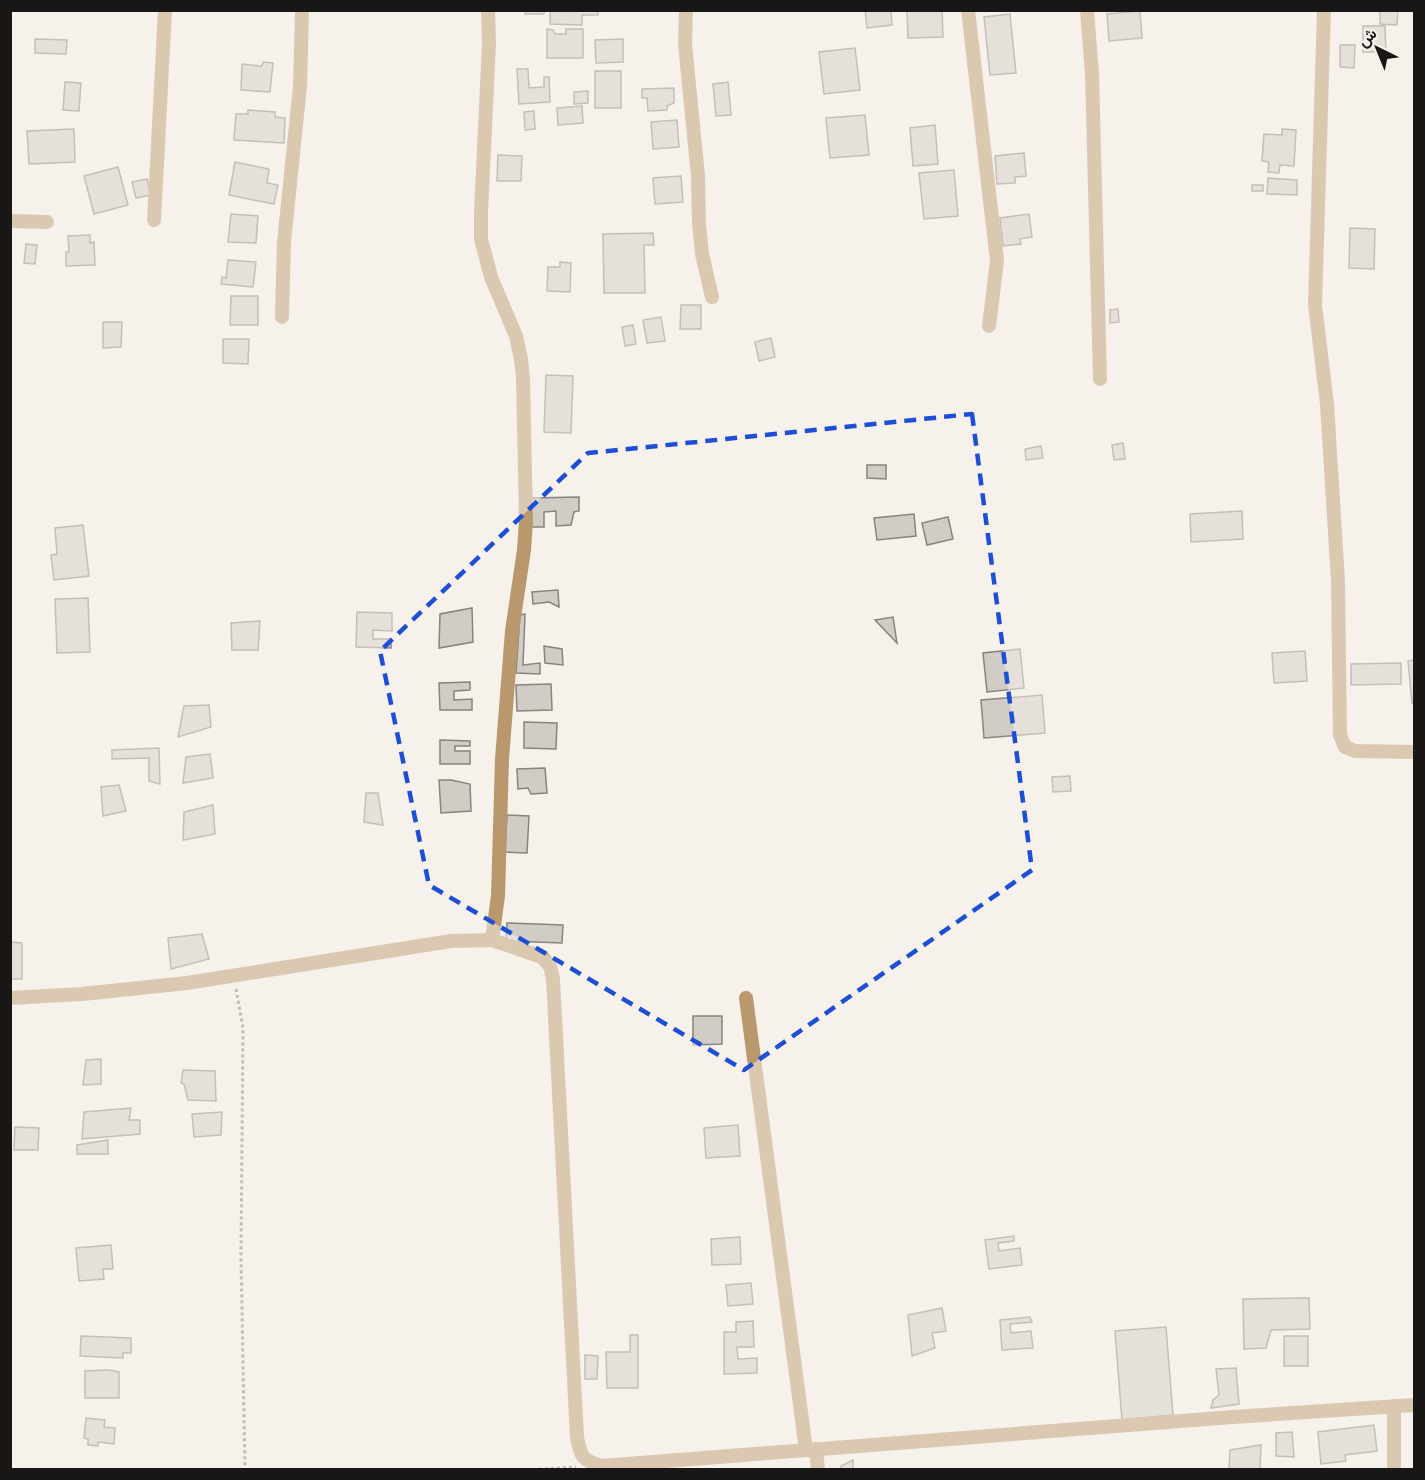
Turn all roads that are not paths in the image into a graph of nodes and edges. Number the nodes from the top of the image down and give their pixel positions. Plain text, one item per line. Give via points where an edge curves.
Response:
1 (165, 10) edge
2 (302, 10) edge
3 (488, 10) edge
4 (686, 10) edge
5 (968, 10) edge
6 (1087, 10) edge
7 (1324, 10) edge
8 (154, 220) dead end
9 (10, 221) edge
10 (47, 222) dead end
11 (712, 297) dead end
12 (282, 317) dead end
13 (989, 326) dead end
14 (1100, 379) dead end
15 (1414, 752) edge
16 (492, 940) junction
17 (10, 998) edge
18 (746, 998) dead end
19 (1414, 1405) edge
20 (1394, 1406) junction
21 (811, 1450) junction
22 (639, 1466) edge
23 (818, 1470) edge
24 (1394, 1470) edge

1 - 8 street
2 - 12 street
3 - 16 street via 481,239 521,359 526,521 511,643 502,759 498,896
4 - 11 street via 685,44 699,224
5 - 13 street via 997,261
6 - 14 street
7 - 15 street via 1315,305 1327,404 1338,581 1340,735 1345,747 1355,751
9 - 10 street
16 - 17 street via 451,941 187,983
16 - 22 street via 542,957 550,966 553,979 579,1451 587,1461 602,1466
18 - 21 street
19 - 20 street
20 - 21 street
20 - 24 street
21 - 22 street
21 - 23 street

